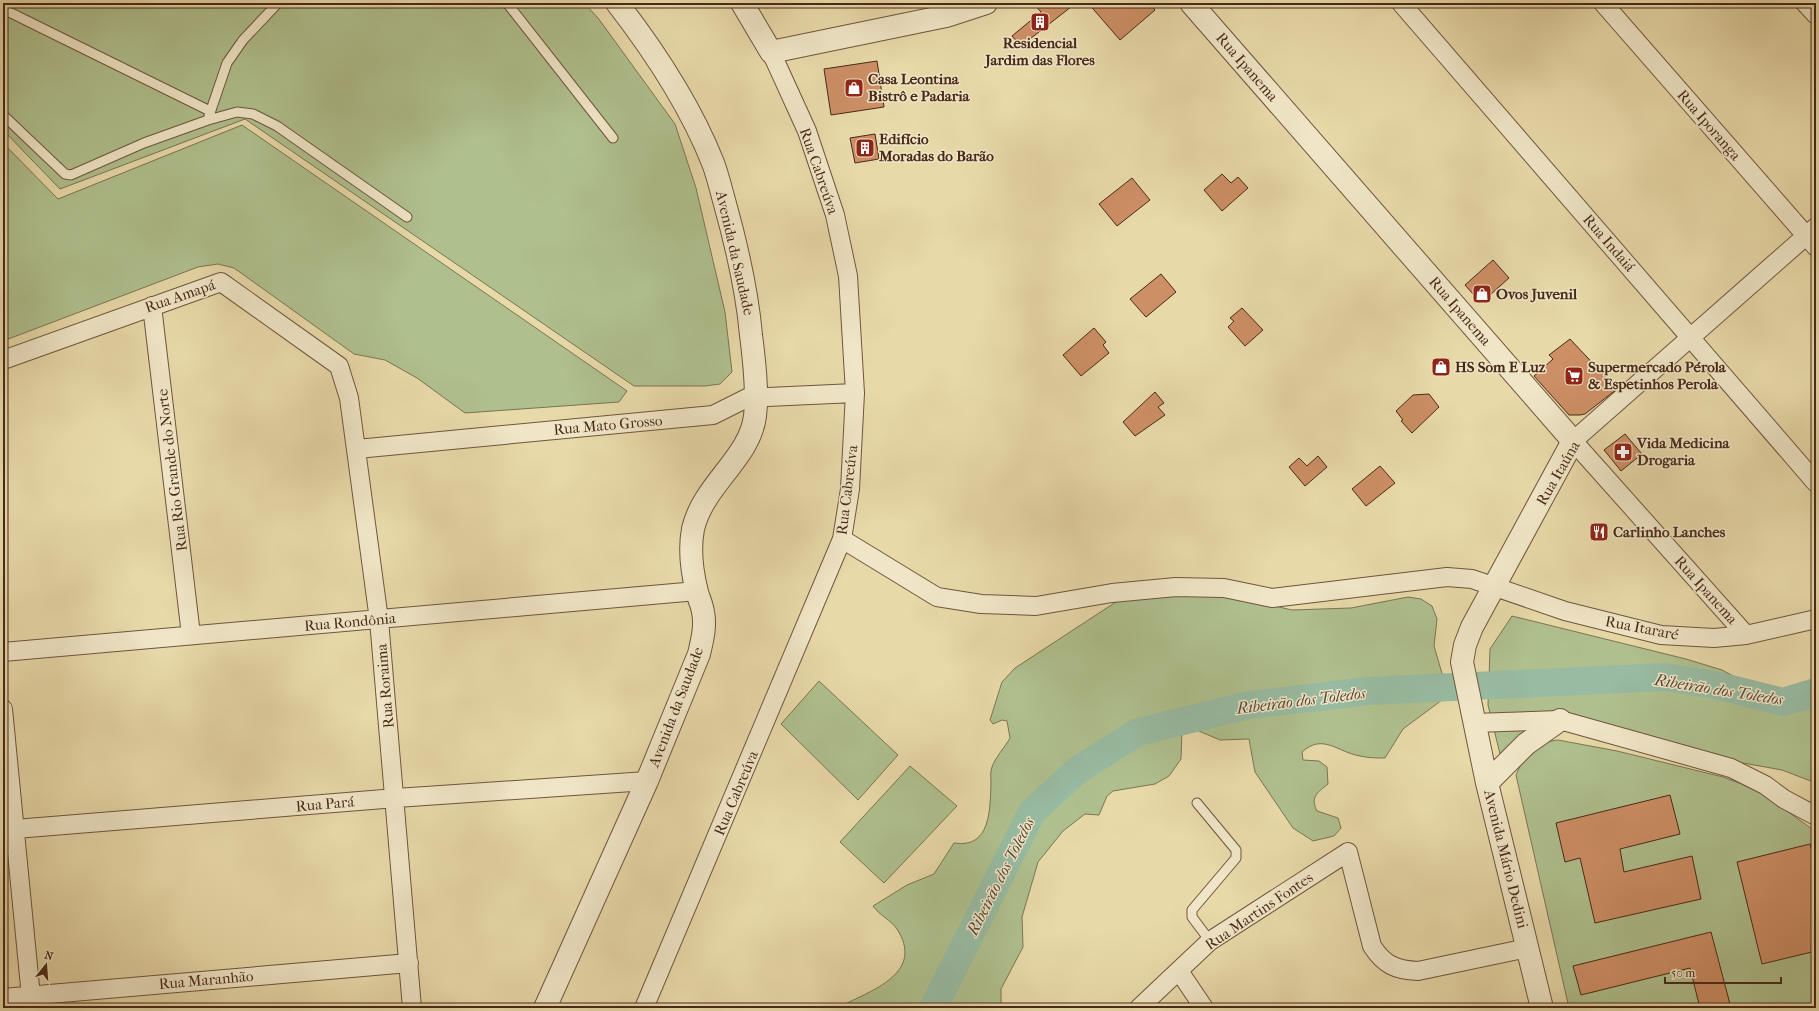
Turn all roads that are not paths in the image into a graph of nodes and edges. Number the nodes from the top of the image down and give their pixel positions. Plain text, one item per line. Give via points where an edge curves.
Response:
1 (278, 3) edge
2 (507, 3) edge
3 (617, 3) edge
4 (742, 3) edge
5 (986, 3) edge
6 (1191, 3) edge
7 (1401, 3) edge
8 (1603, 3) edge
9 (1805, 3) edge
10 (8, 8) edge
11 (947, 10) edge
12 (1816, 15) edge
13 (771, 52) junction
14 (3, 115) edge
15 (209, 115) junction
16 (613, 138) dead end
17 (406, 217) dead end
18 (1813, 237) edge
19 (152, 306) junction
20 (1690, 338) junction
21 (3, 360) edge
22 (339, 366) joint
23 (855, 393) junction
24 (755, 397) junction
25 (1573, 441) junction
26 (357, 449) junction
27 (1816, 483) edge
28 (842, 539) junction
29 (1495, 586) junction
30 (697, 591) junction
31 (1816, 619) edge
32 (379, 620) junction
33 (191, 635) junction
34 (1746, 635) junction
35 (3, 652) edge
36 (3, 709) edge
37 (1472, 717) junction
38 (1560, 720) junction
39 (647, 781) junction
40 (1487, 783) junction
41 (396, 798) junction
42 (1197, 803) dead end
43 (1816, 816) edge
44 (8, 829) edge
45 (1210, 941) junction
46 (1527, 948) junction
47 (409, 963) junction
48 (1179, 970) junction
49 (3, 998) edge
50 (32, 1002) edge
51 (412, 1008) edge
52 (545, 1008) edge
53 (644, 1008) edge
54 (1139, 1008) edge
55 (1204, 1008) edge
56 (1542, 1008) edge

1 - 15 lane via 243,40 227,63
2 - 16 lane
3 - 24 street, Avenida da Saudade via 641,34 681,96 713,164 748,297
4 - 13 street, Rua Cabreúva
5 - 11 street
6 - 25 street, Rua Ipanema
7 - 20 street, Rua Indaiá
8 - 18 street, Rua Iporanga
9 - 12 street
10 - 15 lane
11 - 13 street
13 - 23 street, Rua Cabreúva via 807,131 835,215 848,276
14 - 15 lane via 65,174 71,175
15 - 17 lane via 237,112 253,114 277,126
18 - 20 street, Rua Itaúna
19 - 21 street, Rua Amapá
19 - 22 street, Rua Amapá via 221,282
19 - 33 street, Rua Rio Grande do Norte
20 - 25 street, Rua Itaúna
20 - 27 street, Rua Indaiá
22 - 26 street, Rua Roraima via 349,398
23 - 24 street, Rua Mato Grosso
23 - 28 street, Rua Cabreúva via 850,489
24 - 26 street, Rua Mato Grosso via 747,398 713,414
24 - 30 street, Avenida da Saudade via 755,416 749,437 743,449 703,501 693,529 691,551
25 - 29 street, Rua Itaúna
25 - 34 street, Rua Ipanema
26 - 32 street, Rua Roraima
28 - 29 street, Rua Itararé via 937,597 981,604 1036,606 1112,593 1176,586 1224,588 1272,598 1447,577 1472,579
28 - 53 street, Rua Cabreúva
29 - 34 street, Rua Itararé via 1565,611 1661,635 1714,638
29 - 37 street, Rua Itaúna via 1472,627 1462,662
30 - 32 street, Rua Rondônia
30 - 39 street, Avenida da Saudade via 704,613 699,654
31 - 34 street, Rua Itararé
32 - 33 street, Rua Rondônia
32 - 41 street, Rua Roraima
33 - 35 street, Rua Rondônia
36 - 44 street
37 - 38 street
37 - 40 street, Avenida Mário Dedini
38 - 40 street via 1526,744
38 - 43 street via 1731,768 1766,785 1784,800
39 - 41 street, Rua Pará
39 - 52 street, Avenida da Saudade
40 - 46 street, Avenida Mário Dedini
41 - 44 street, Rua Pará
41 - 47 street, Rua Roraima
42 - 45 lane via 1236,850 1236,858 1192,910 1192,917
44 - 50 street
45 - 46 street, Rua Martins Fontes via 1348,852 1372,946 1380,958 1390,965 1418,971
45 - 48 street, Rua Martins Fontes
46 - 56 street, Avenida Mário Dedini
47 - 50 street, Rua Maranhão
47 - 51 street, Rua Roraima
48 - 54 street, Rua Martins Fontes
48 - 55 street
49 - 50 street, Rua Maranhão

